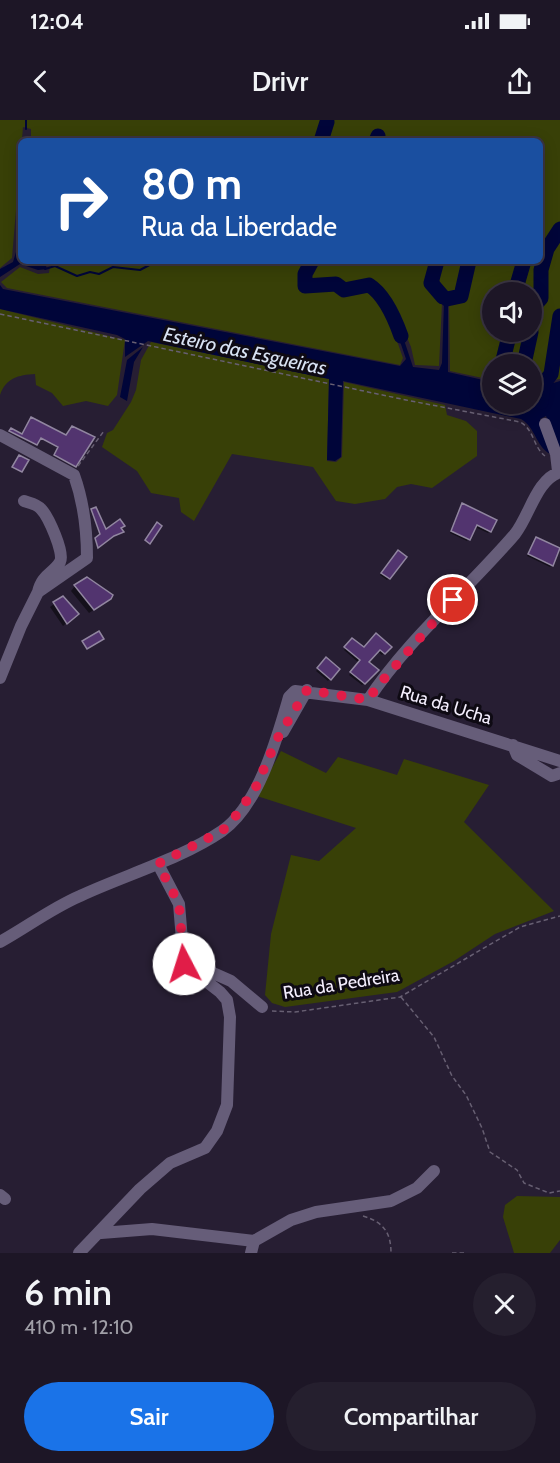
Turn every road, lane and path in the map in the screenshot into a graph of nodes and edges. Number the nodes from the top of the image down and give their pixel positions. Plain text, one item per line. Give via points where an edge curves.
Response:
1 (0, 314) edge
2 (545, 424) dead end
3 (104, 431) dead end
4 (0, 435) edge
5 (558, 468) edge
6 (74, 475) junction
7 (24, 501) dead end
8 (38, 592) junction
9 (0, 678) edge
10 (368, 700) junction
11 (513, 745) junction
12 (560, 761) edge
13 (560, 773) edge
14 (158, 864) junction
15 (560, 916) edge
16 (0, 942) edge
17 (194, 973) junction
18 (400, 997) junction
19 (262, 1007) joint
20 (434, 1171) dead end
21 (560, 1191) edge
22 (360, 1215) dead end
23 (101, 1233) junction
24 (253, 1247) edge
25 (79, 1253) edge
26 (392, 1253) edge
27 (452, 1253) edge
28 (467, 1253) edge

1 - 5 path via 520,422 527,426 539,452
2 - 5 street
3 - 6 path
4 - 6 street
5 - 10 street via 517,532 437,617
6 - 8 street via 83,501 87,558
7 - 8 street via 42,510 61,554 60,562 40,582
8 - 9 street
10 - 11 street, Rua da Ucha
10 - 14 street, Rua da Ucha via 307,690 291,693 277,739 255,789 232,821 222,831
11 - 12 street, Rua da Ucha
11 - 13 street, Rua da Ucha via 517,755 552,777
14 - 16 street via 77,897
14 - 17 street via 179,904 181,954 184,964
15 - 18 path, Rua da Pedreira via 520,927
17 - 19 street, Rua da Pedreira via 204,969 231,981
17 - 23 street via 227,1000 227,1105 205,1148 170,1163 110,1219
18 - 19 path, Rua da Pedreira via 295,1012 278,1013
18 - 21 path via 434,1037 452,1076 466,1095 490,1152 517,1170 524,1183 549,1193
20 - 24 street via 417,1188 391,1201 316,1212 291,1220
22 - 26 path via 387,1229
23 - 24 street via 152,1229
23 - 25 street
27 - 28 path

